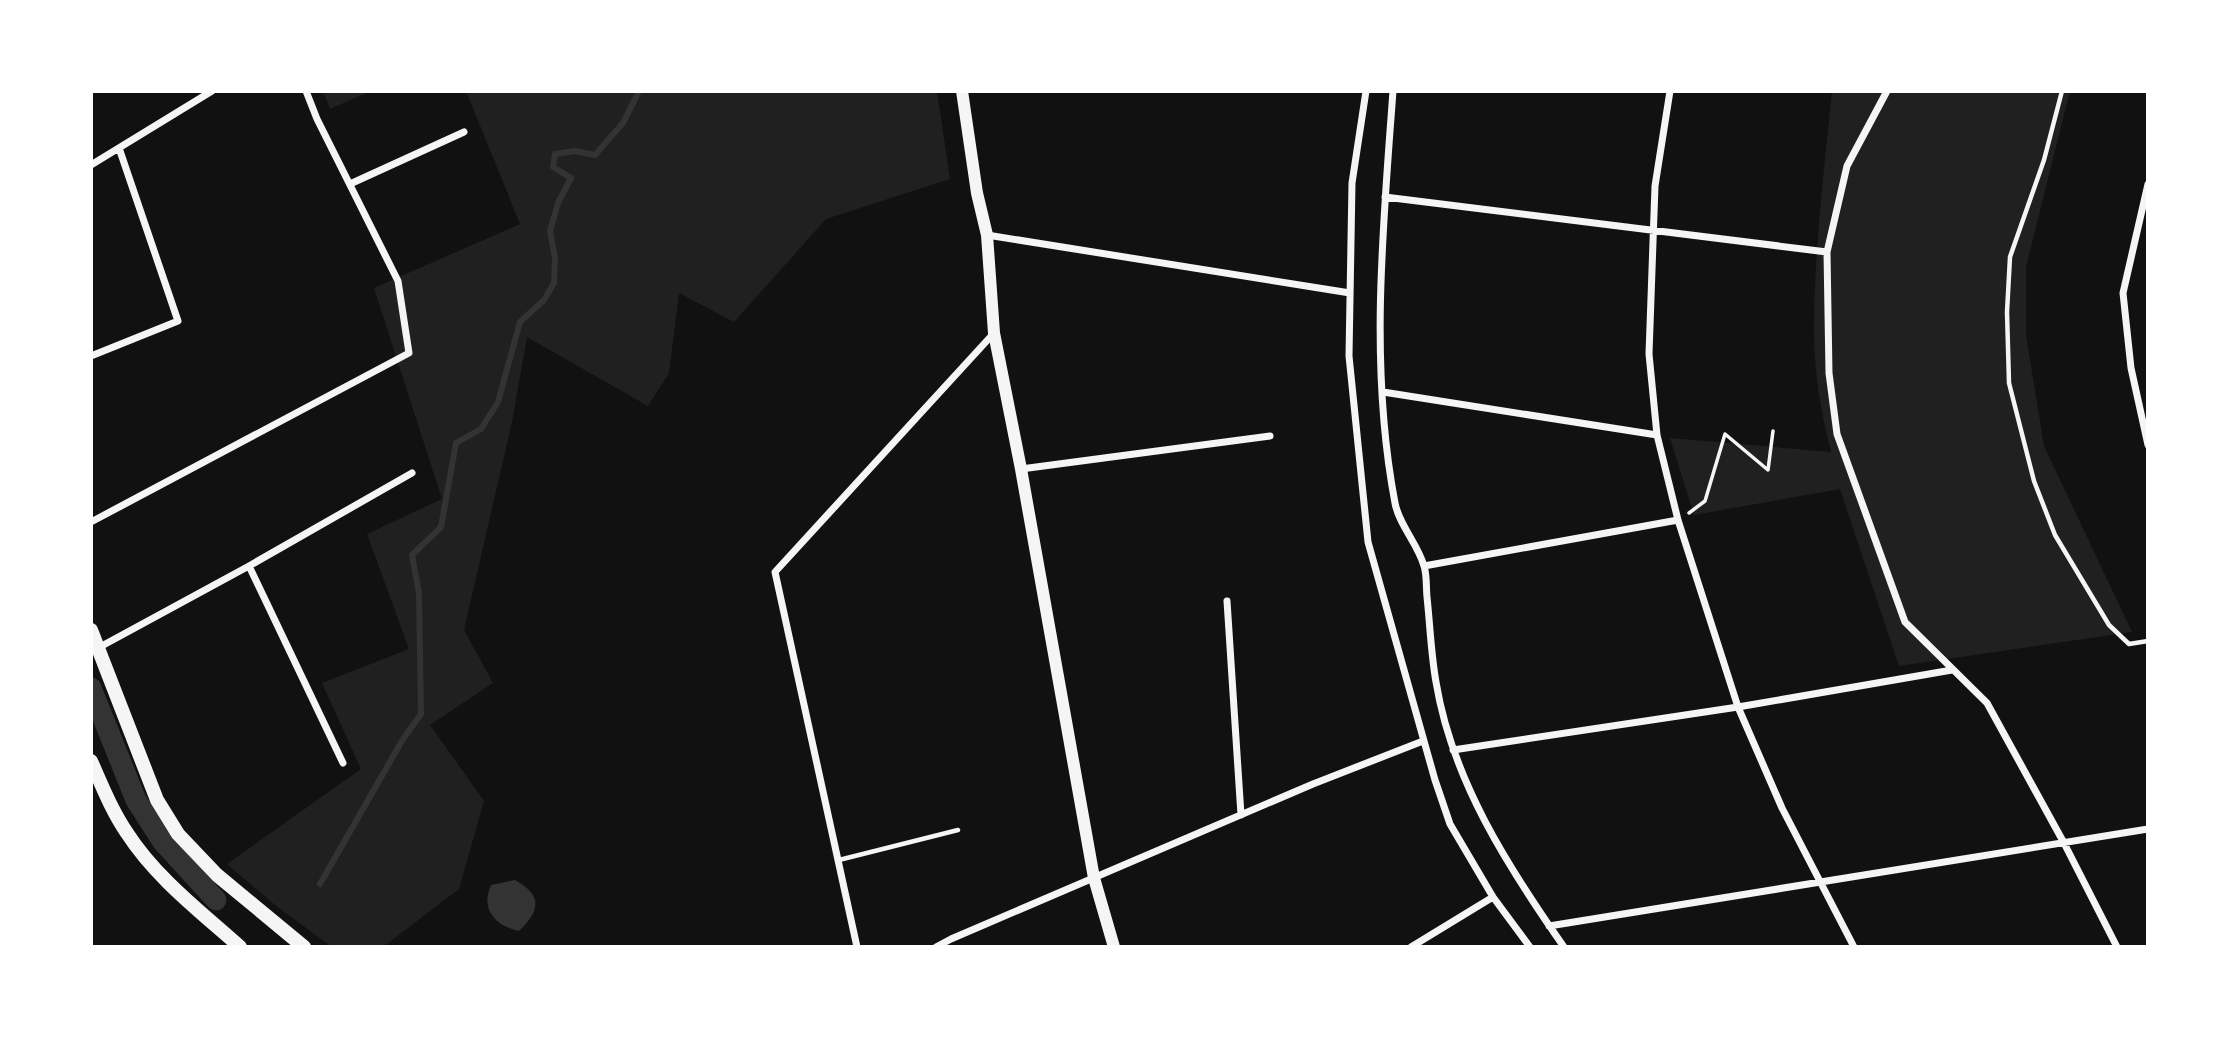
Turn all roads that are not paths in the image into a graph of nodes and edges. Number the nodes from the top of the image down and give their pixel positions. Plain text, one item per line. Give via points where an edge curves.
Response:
1 (212, 91) edge
2 (306, 91) edge
3 (962, 91) edge
4 (1366, 91) edge
5 (1393, 91) edge
6 (1670, 91) edge
7 (1887, 91) edge
8 (2062, 91) edge
9 (464, 132) dead end
10 (119, 148) junction
11 (91, 165) edge
12 (350, 184) junction
13 (2148, 184) edge
14 (1385, 197) junction
15 (1655, 230) junction
16 (987, 235) junction
17 (1827, 251) junction
18 (1350, 293) junction
19 (994, 333) junction
20 (91, 356) edge
21 (1382, 392) junction
22 (1657, 435) junction
23 (1270, 436) dead end
24 (2148, 444) edge
25 (1021, 469) junction
26 (412, 473) dead end
27 (1678, 520) junction
28 (91, 522) edge
29 (250, 566) junction
30 (1424, 566) junction
31 (1227, 601) dead end
32 (91, 630) edge
33 (2148, 641) edge
34 (98, 648) junction
35 (1952, 670) junction
36 (1738, 707) junction
37 (1423, 741) junction
38 (1453, 750) junction
39 (91, 761) edge
40 (343, 763) dead end
41 (1241, 815) junction
42 (2148, 829) edge
43 (958, 830) dead end
44 (2064, 843) junction
45 (839, 860) junction
46 (1094, 878) junction
47 (1819, 882) junction
48 (1493, 897) junction
49 (1549, 926) junction
50 (288, 942) edge
51 (240, 947) edge
52 (304, 947) edge
53 (858, 947) edge
54 (936, 947) edge
55 (1114, 947) edge
56 (1411, 947) edge
57 (1530, 947) edge
58 (1564, 947) edge
59 (1854, 947) edge
60 (2117, 947) edge

1 - 10 street
2 - 12 street
3 - 16 street
4 - 18 street via 1352,183
5 - 14 street
6 - 15 street via 1655,186
7 - 17 street via 1847,166
8 - 33 lane via 2010,257 2009,383 2034,481 2055,535 2109,625 2129,644
9 - 12 street
10 - 11 street
10 - 20 street via 178,321
12 - 28 street via 398,281 409,353
13 - 24 street via 2123,293 2131,368
14 - 15 street
14 - 21 street via 1379,341
15 - 17 street
15 - 22 street via 1649,354
16 - 18 street
16 - 19 street
17 - 35 street via 1829,373 1837,434 1905,622
18 - 37 street via 1349,356 1368,542
19 - 25 street
19 - 45 street via 775,572
21 - 22 street
21 - 30 street via 1395,507
22 - 27 street
23 - 25 street
25 - 46 street
26 - 29 street
27 - 30 street
27 - 36 street
29 - 34 street
29 - 40 street
30 - 38 street via 1436,682
31 - 41 street
32 - 34 main road
34 - 50 main road via 157,800 177,834
35 - 36 street
35 - 44 street via 1987,703
36 - 38 street
36 - 47 street
37 - 41 street
37 - 48 street via 1450,824
38 - 49 street via 1512,867
39 - 51 main road via 127,835 153,867
41 - 46 street
42 - 44 street
43 - 45 lane
44 - 47 street
44 - 60 street
45 - 53 street
46 - 54 street
46 - 55 street
47 - 49 street
47 - 59 street
48 - 56 street
48 - 57 street
49 - 58 street
50 - 52 main road

